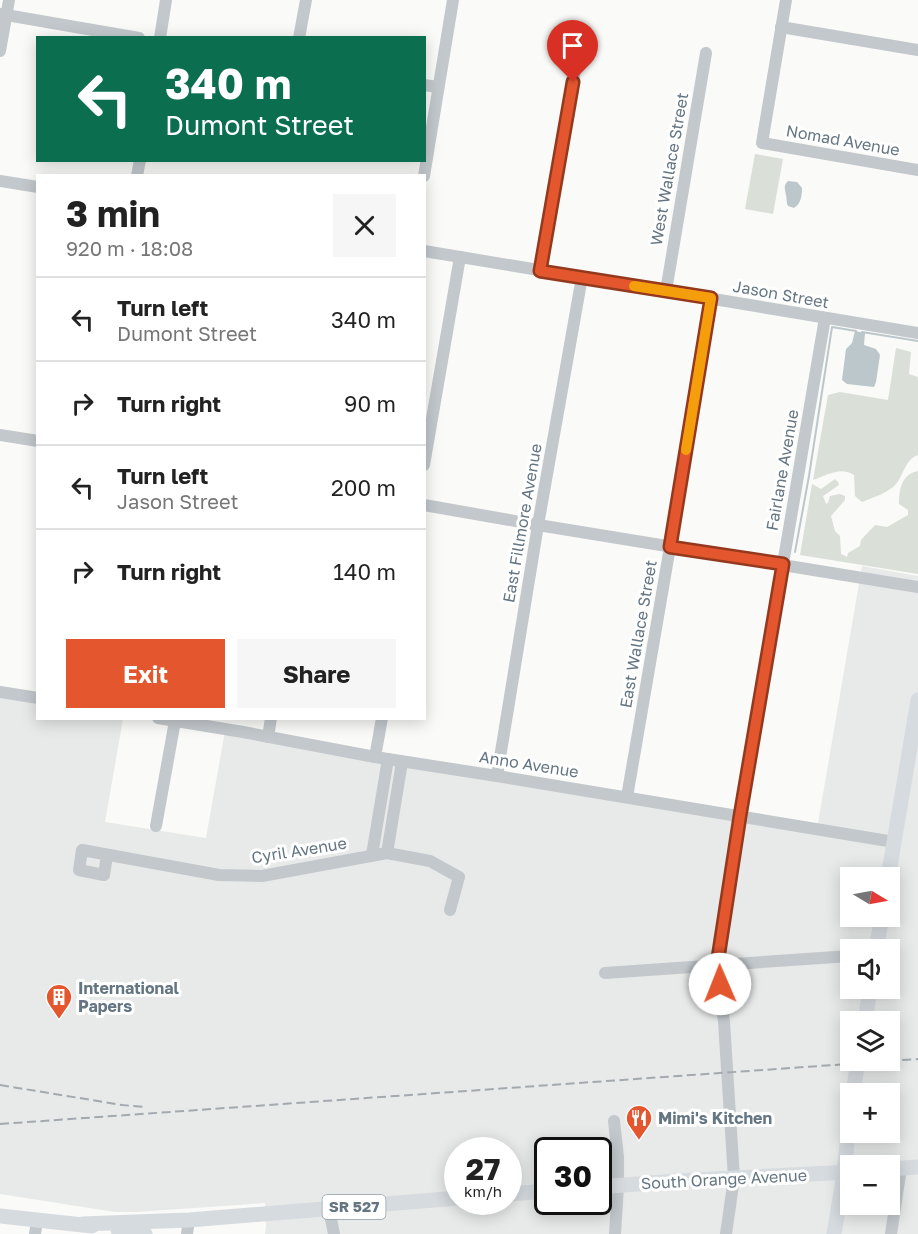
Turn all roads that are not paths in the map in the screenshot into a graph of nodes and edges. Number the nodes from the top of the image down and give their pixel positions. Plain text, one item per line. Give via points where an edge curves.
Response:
1 (9, 0) edge
2 (166, 0) edge
3 (306, 0) edge
4 (453, 0) edge
5 (786, 0) edge
6 (3, 15) edge
7 (781, 27) junction
8 (581, 34) dead end
9 (127, 36) edge
10 (160, 36) edge
11 (299, 36) edge
12 (918, 50) edge
13 (0, 51) edge
14 (706, 53) dead end
15 (426, 85) edge
16 (438, 87) junction
17 (918, 170) edge
18 (424, 174) edge
19 (0, 181) edge
20 (36, 187) edge
21 (426, 251) edge
22 (460, 257) junction
23 (540, 271) junction
24 (582, 277) junction
25 (666, 291) junction
26 (711, 298) junction
27 (825, 318) junction
28 (918, 333) edge
29 (0, 435) edge
30 (36, 441) edge
31 (426, 453) edge
32 (426, 505) edge
33 (538, 525) junction
34 (670, 547) junction
35 (783, 564) junction
36 (918, 587) edge
37 (0, 692) edge
38 (36, 694) edge
39 (918, 700) edge
40 (169, 720) edge
41 (271, 720) edge
42 (382, 720) edge
43 (175, 721) junction
44 (268, 737) junction
45 (914, 748) edge
46 (381, 758) junction
47 (402, 762) junction
48 (497, 776) junction
49 (384, 778) junction
50 (399, 778) junction
51 (627, 797) junction
52 (740, 816) junction
53 (156, 826) dead end
54 (894, 842) junction
55 (387, 853) junction
56 (107, 855) dead end
57 (372, 855) junction
58 (890, 867) edge
59 (450, 910) dead end
60 (840, 957) edge
61 (717, 965) junction
62 (605, 973) dead end
63 (615, 1121) dead end
64 (918, 1167) edge
65 (900, 1168) edge
66 (840, 1172) edge
67 (734, 1178) junction
68 (612, 1186) edge
69 (618, 1186) junction
70 (444, 1199) edge
71 (840, 1205) edge
72 (329, 1209) junction
73 (892, 1215) edge
74 (0, 1216) edge
75 (82, 1224) junction
76 (36, 1227) edge
77 (188, 1227) edge
78 (145, 1234) edge
79 (334, 1234) edge
80 (615, 1234) edge
81 (726, 1234) edge
82 (834, 1234) edge
83 (891, 1234) edge

1 - 6 street
2 - 10 street
3 - 11 street
4 - 16 street
5 - 7 street
6 - 9 street
6 - 13 street
7 - 12 street
7 - 17 street, Nomad Avenue via 762,142
8 - 23 street
14 - 25 street, West Wallace Street
15 - 16 street
16 - 18 street
19 - 20 street
21 - 22 street, Jason Street
22 - 23 street, Jason Street
22 - 31 street
23 - 24 street, Jason Street
24 - 25 street, Jason Street
24 - 33 street, East Fillmore Avenue
25 - 26 street, Jason Street
26 - 27 street, Jason Street
26 - 34 street, East Wallace Street
27 - 28 street, Jason Street
27 - 35 street, Fairlane Avenue
29 - 30 street
32 - 33 street
33 - 34 street
33 - 48 street, East Fillmore Avenue
34 - 35 street
34 - 51 street, East Wallace Street
35 - 36 street
35 - 52 street, Fairlane Avenue
37 - 38 street
39 - 45 main road
40 - 43 street, Anno Avenue
41 - 44 street
42 - 46 street
43 - 44 street, Anno Avenue
43 - 53 street
44 - 46 street, Anno Avenue
45 - 54 main road
46 - 47 street, Anno Avenue
46 - 49 street
47 - 48 street, Anno Avenue
47 - 50 street
48 - 51 street, Anno Avenue
49 - 50 street
49 - 57 street
50 - 55 street
51 - 52 street, Anno Avenue
52 - 54 street, Anno Avenue
52 - 61 street, Fairlane Avenue
54 - 58 main road
55 - 57 street, Cyril Avenue
55 - 59 street, Cyril Avenue via 430,861 459,878
56 - 57 street, Cyril Avenue via 219,875 262,876
60 - 61 street
61 - 62 street
61 - 67 street, Fairlane Avenue
63 - 69 street
64 - 65 main road
66 - 67 main road, South Orange Avenue
67 - 69 main road, South Orange Avenue
67 - 81 street, Fairlane Avenue
68 - 69 main road, South Orange Avenue
69 - 80 street
70 - 72 main road, SR 527
71 - 82 main road
72 - 77 main road, SR 527
72 - 79 street
73 - 83 street
74 - 76 main road, SR 527
75 - 76 main road, SR 527
75 - 77 main road, SR 527
75 - 78 main road, SR 527

